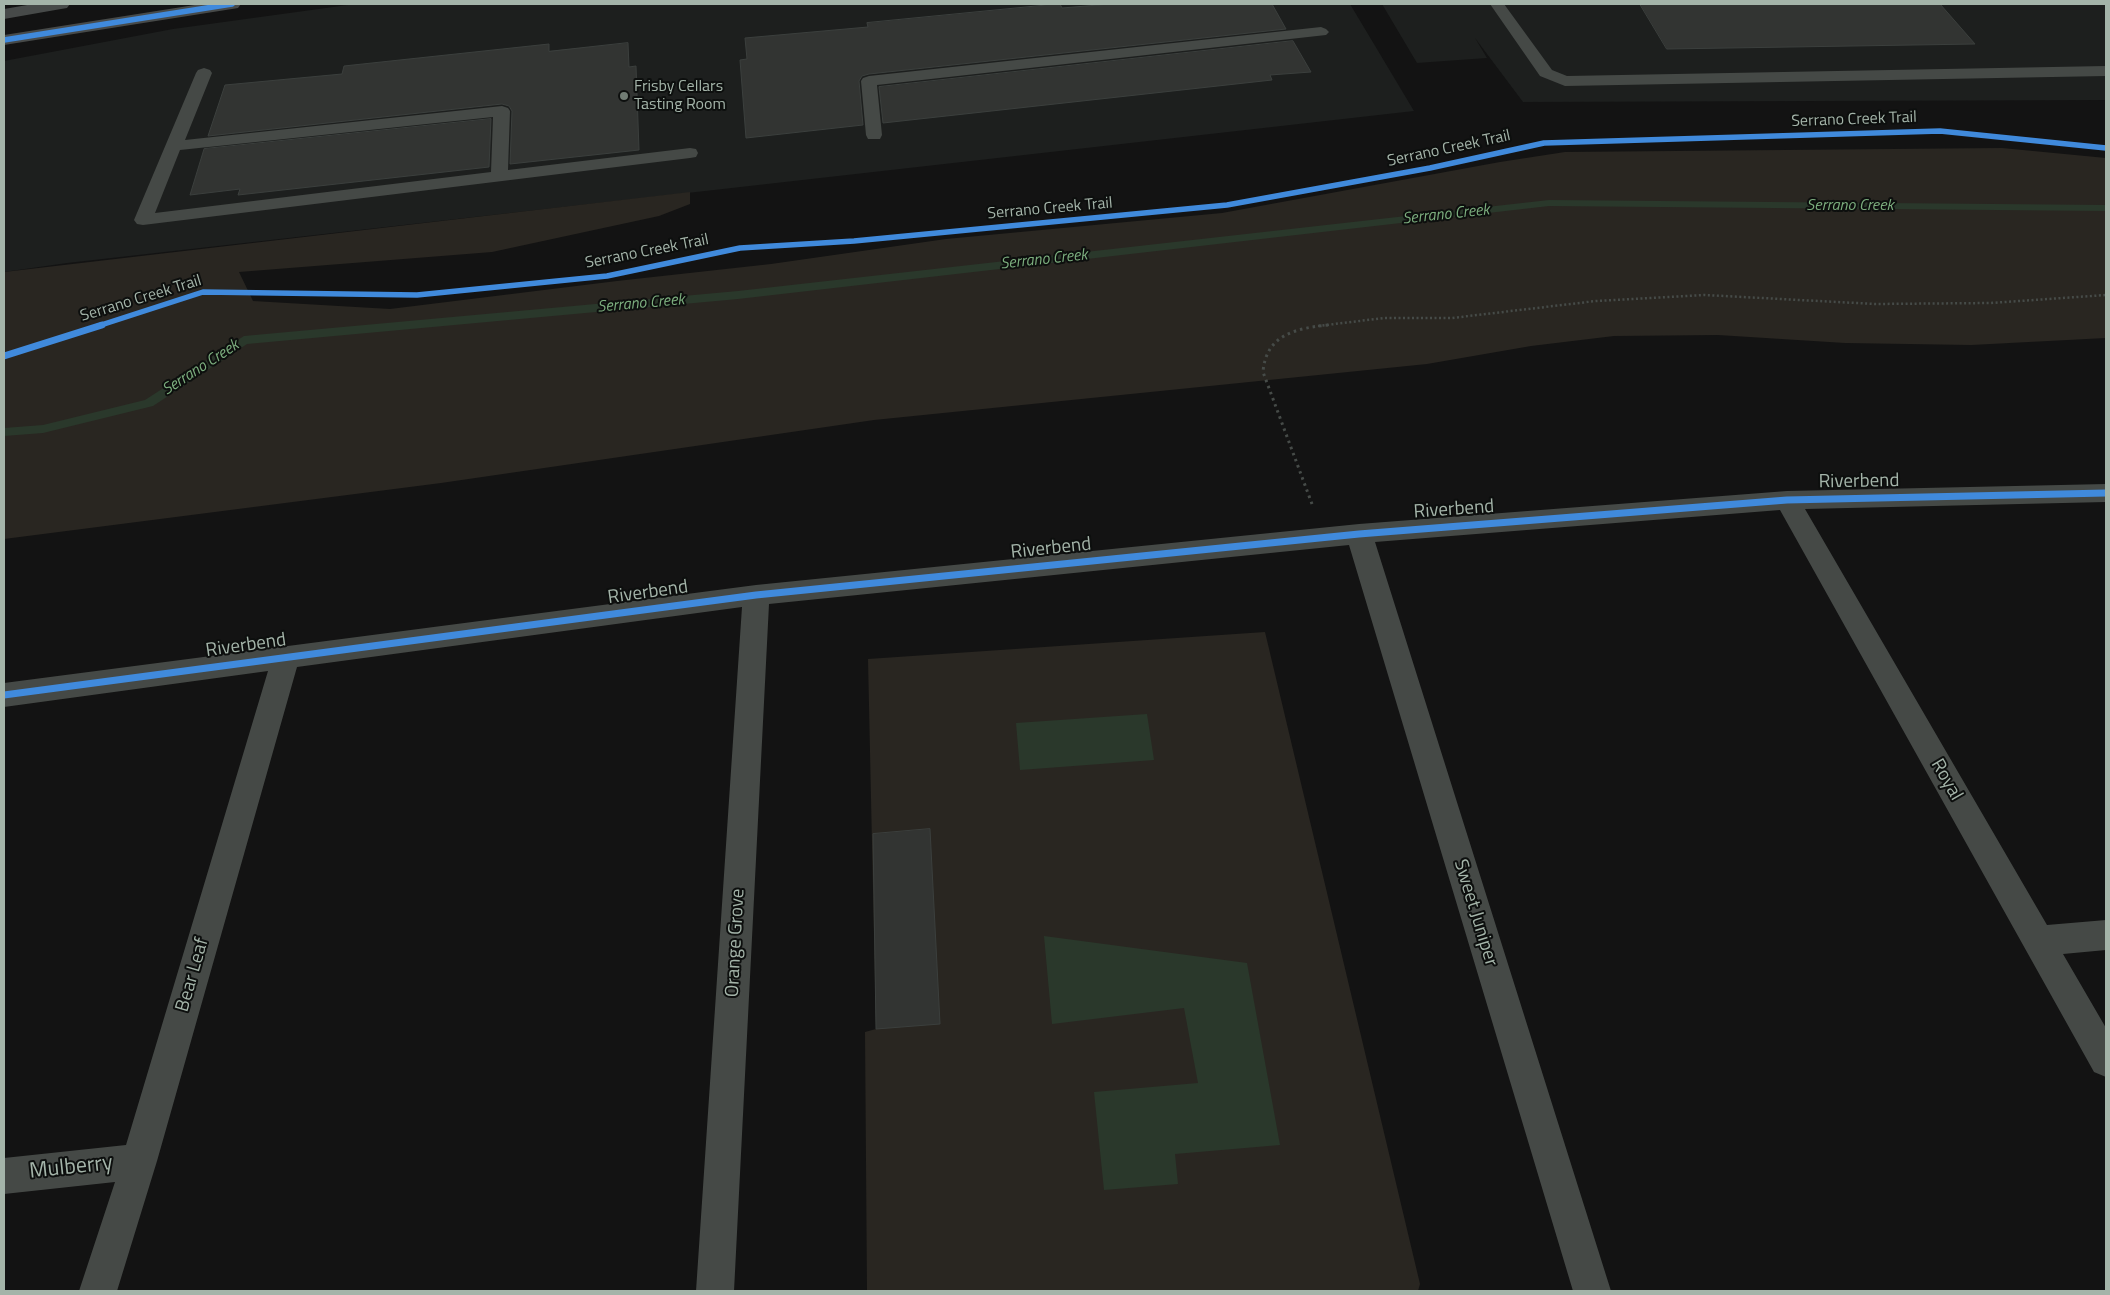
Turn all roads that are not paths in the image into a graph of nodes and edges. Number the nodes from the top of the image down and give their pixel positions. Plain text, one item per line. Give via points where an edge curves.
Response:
1 (61, 4) edge
2 (232, 4) edge
3 (1498, 4) edge
4 (4, 14) edge
5 (1321, 32) dead end
6 (4, 40) edge
7 (2106, 71) edge
8 (204, 73) dead end
9 (874, 135) dead end
10 (173, 146) junction
11 (690, 153) dead end
12 (499, 176) junction
13 (2106, 493) edge
14 (1787, 500) junction
15 (1359, 534) junction
16 (756, 595) junction
17 (286, 657) junction
18 (4, 695) edge
19 (2106, 935) edge
20 (2037, 941) junction
21 (2106, 1060) edge
22 (138, 1161) junction
23 (4, 1176) edge
24 (98, 1291) edge
25 (715, 1291) edge
26 (1592, 1291) edge

1 - 4 main road
2 - 6 main road
3 - 7 lane via 1546,73 1565,81
5 - 9 lane via 869,81
8 - 10 lane
10 - 12 lane via 502,111
10 - 12 lane via 143,220
11 - 12 lane
13 - 14 street, Riverbend
14 - 15 street, Riverbend
14 - 20 street, Royal
15 - 16 street, Riverbend
15 - 26 street, Sweet Juniper
16 - 17 street, Riverbend
16 - 25 street, Orange Grove
17 - 18 street, Riverbend
17 - 22 street, Bear Leaf
19 - 20 street
20 - 21 street, Royal
22 - 23 street, Mulberry
22 - 24 street, Bear Leaf

